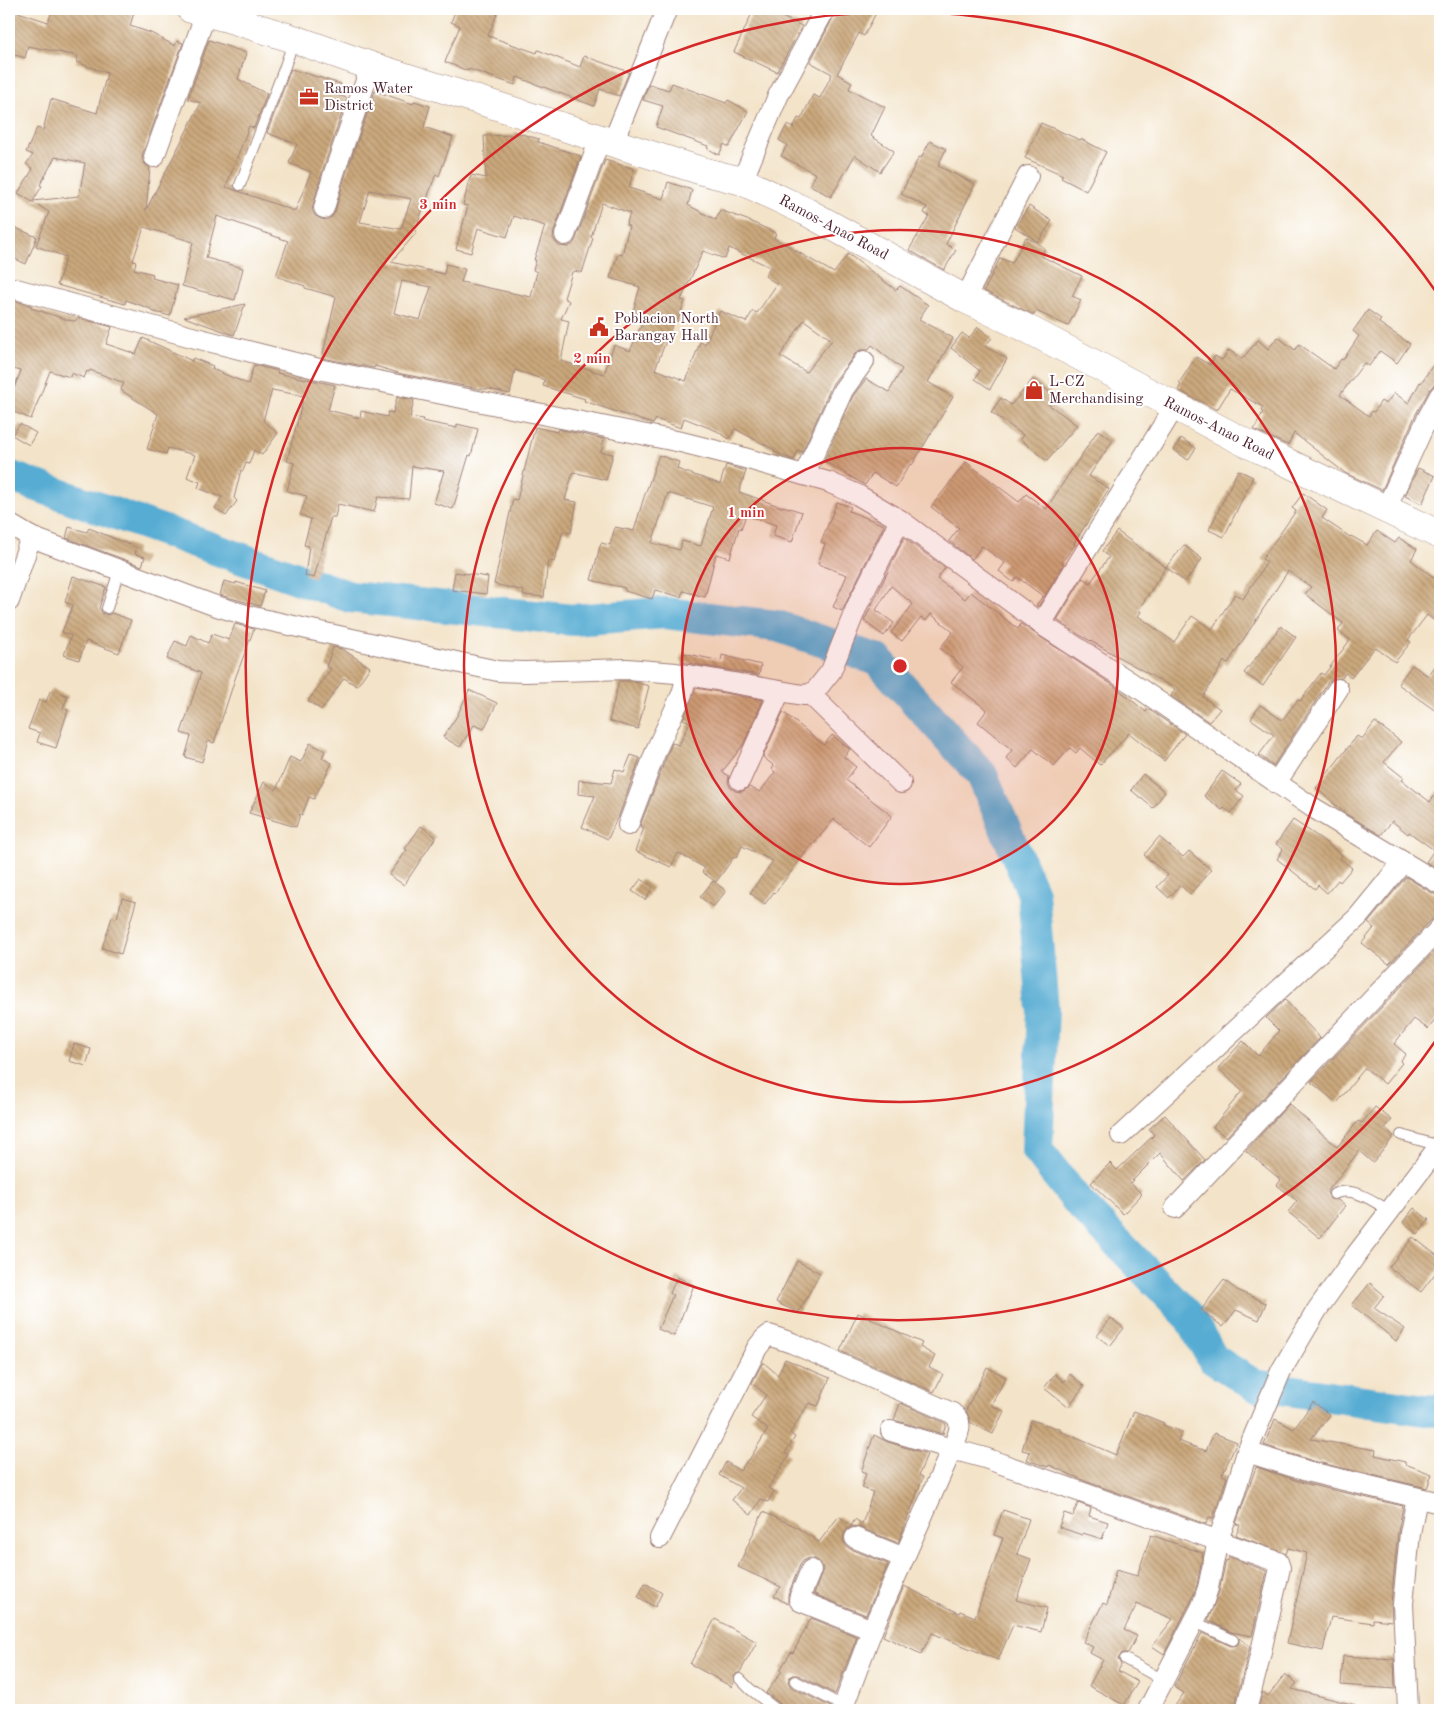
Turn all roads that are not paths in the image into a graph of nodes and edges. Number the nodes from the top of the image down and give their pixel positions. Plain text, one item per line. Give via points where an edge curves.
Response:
1 (667, 9) edge
2 (824, 9) edge
3 (214, 12) edge
4 (294, 39) junction
5 (371, 66) junction
6 (606, 141) junction
7 (154, 157) dead end
8 (1028, 176) dead end
9 (742, 181) junction
10 (240, 185) dead end
11 (324, 208) dead end
12 (565, 235) dead end
13 (9, 287) edge
14 (965, 298) junction
15 (864, 361) dead end
16 (1440, 395) edge
17 (1175, 406) junction
18 (804, 474) junction
19 (1386, 509) junction
20 (900, 520) junction
21 (9, 524) edge
22 (1440, 535) edge
23 (30, 537) junction
24 (119, 571) junction
25 (9, 601) edge
26 (107, 608) dead end
27 (1041, 624) junction
28 (687, 675) junction
29 (1338, 689) dead end
30 (780, 691) junction
31 (810, 694) junction
32 (740, 780) dead end
33 (901, 783) dead end
34 (1276, 783) junction
35 (628, 825) dead end
36 (1404, 862) junction
37 (1440, 884) edge
38 (1440, 928) edge
39 (1121, 1135) dead end
40 (1400, 1135) dead end
41 (1440, 1146) edge
42 (1334, 1194) dead end
43 (1175, 1208) dead end
44 (1390, 1211) junction
45 (891, 1431) dead end
46 (1250, 1443) junction
47 (952, 1449) junction
48 (1417, 1498) junction
49 (1440, 1503) edge
50 (660, 1538) dead end
51 (855, 1538) dead end
52 (1218, 1540) junction
53 (904, 1558) junction
54 (811, 1570) dead end
55 (1194, 1621) junction
56 (872, 1630) junction
57 (1233, 1640) dead end
58 (1125, 1659) dead end
59 (740, 1679) dead end
60 (1163, 1680) junction
61 (795, 1681) dead end
62 (842, 1708) edge
63 (777, 1710) edge
64 (1148, 1710) edge
65 (1246, 1710) edge
66 (1408, 1710) edge

1 - 6 street
2 - 9 street via 778,96
3 - 4 main road, Ramos-Anao Road
3 - 7 street
4 - 5 main road, Ramos-Anao Road
4 - 10 lane
5 - 6 main road, Ramos-Anao Road
5 - 11 street
6 - 9 main road, Ramos-Anao Road
6 - 12 street
8 - 14 street
9 - 14 main road, Ramos-Anao Road via 805,211
13 - 18 street via 322,370 681,442
14 - 17 main road, Ramos-Anao Road
15 - 18 street via 843,390
16 - 19 street
17 - 19 main road, Ramos-Anao Road
17 - 27 street
18 - 20 street via 858,495
19 - 22 main road, Ramos-Anao Road
20 - 27 street
20 - 31 street via 844,636 831,671
21 - 23 street
23 - 24 street
23 - 25 street
24 - 26 lane
24 - 28 street via 253,617 498,671 627,669
27 - 34 street
28 - 30 street
28 - 35 street
29 - 34 street
30 - 31 street
30 - 32 street
31 - 33 street
34 - 36 street
36 - 37 street
36 - 39 street via 1358,917
38 - 43 street
40 - 41 lane
41 - 44 street
42 - 44 lane via 1352,1191
44 - 46 street via 1317,1310 1281,1372
45 - 47 street
46 - 48 street via 1310,1472
46 - 52 street
47 - 50 street via 960,1429 957,1417 769,1335 757,1348
47 - 52 street
47 - 53 street
48 - 49 street
48 - 66 street via 1403,1604
51 - 53 street
52 - 55 street via 1208,1588
52 - 65 street via 1280,1564
53 - 56 street
54 - 56 street via 800,1602
55 - 57 lane
55 - 60 street
56 - 62 street
58 - 60 lane
59 - 63 lane
60 - 64 street
61 - 62 lane

